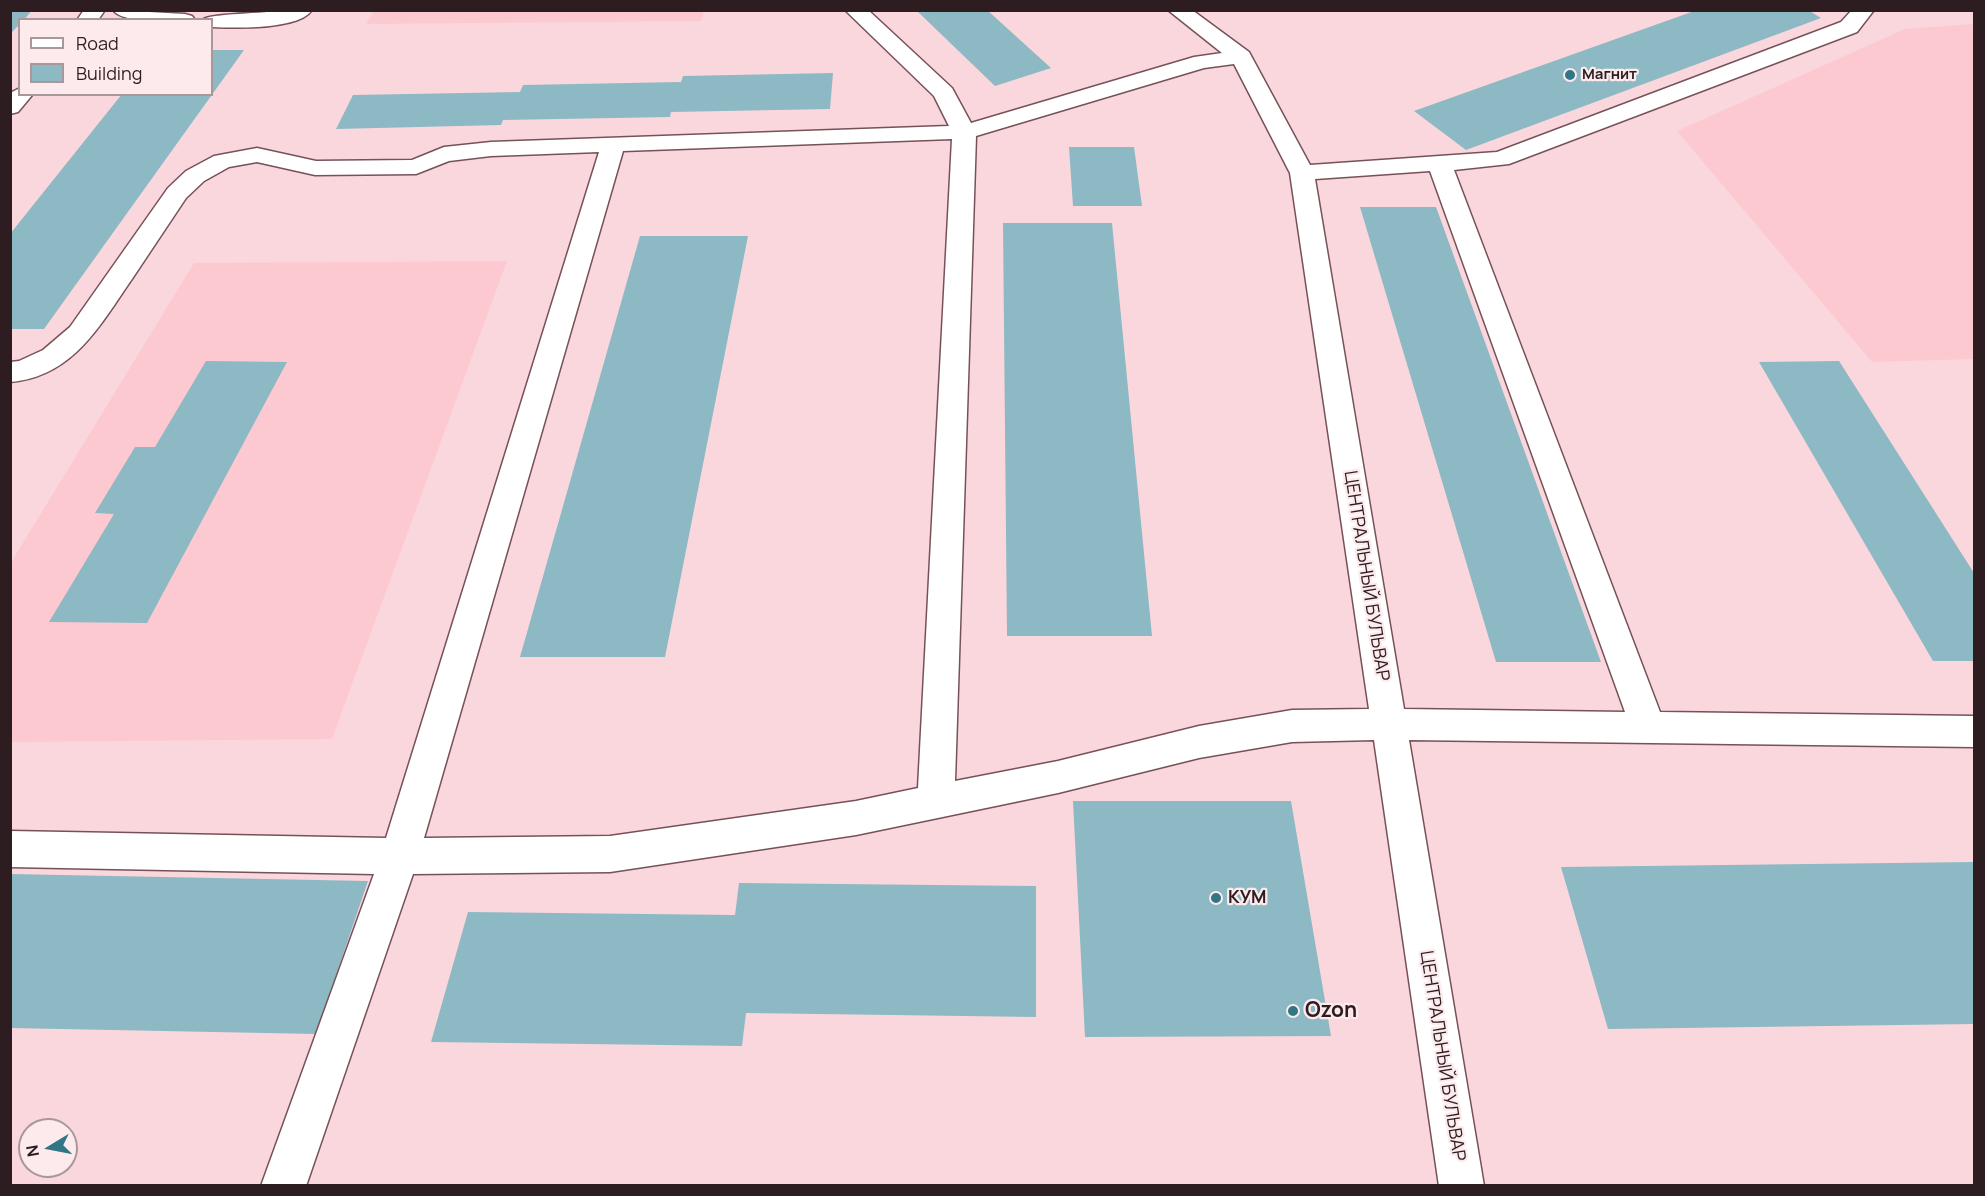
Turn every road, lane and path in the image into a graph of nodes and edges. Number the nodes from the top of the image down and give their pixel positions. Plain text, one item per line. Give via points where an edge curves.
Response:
1 (123, 10) edge
2 (302, 10) edge
3 (855, 10) edge
4 (1178, 10) edge
5 (1864, 10) edge
6 (151, 18) edge
7 (213, 21) edge
8 (1241, 57) junction
9 (964, 132) junction
10 (614, 145) junction
11 (1439, 163) junction
12 (1302, 173) junction
13 (10, 372) edge
14 (1389, 724) junction
15 (1648, 728) junction
16 (1974, 732) edge
17 (936, 801) junction
18 (10, 849) edge
19 (400, 856) junction
20 (284, 1185) edge
21 (1462, 1185) edge

1 - 6 street
2 - 7 street via 277,18
3 - 9 street via 944,93
4 - 8 street, ЦЕНТРАЛЬНЫЙ БУЛЬВАР
5 - 11 street via 1849,27 1501,159
8 - 9 street via 1202,62
8 - 12 street, ЦЕНТРАЛЬНЫЙ БУЛЬВАР
9 - 10 street
9 - 17 street
10 - 13 street via 444,154 416,167 315,168 257,155 222,161 195,176 177,193 80,334 53,357 23,371
10 - 19 street
11 - 12 street
11 - 15 street
12 - 14 street, ЦЕНТРАЛЬНЫЙ БУЛЬВАР
14 - 15 street
14 - 17 street via 1292,726 1199,742 1058,777
14 - 21 street, ЦЕНТРАЛЬНЫЙ БУЛЬВАР
15 - 16 street
17 - 19 street via 856,818 610,854
18 - 19 street
19 - 20 street

